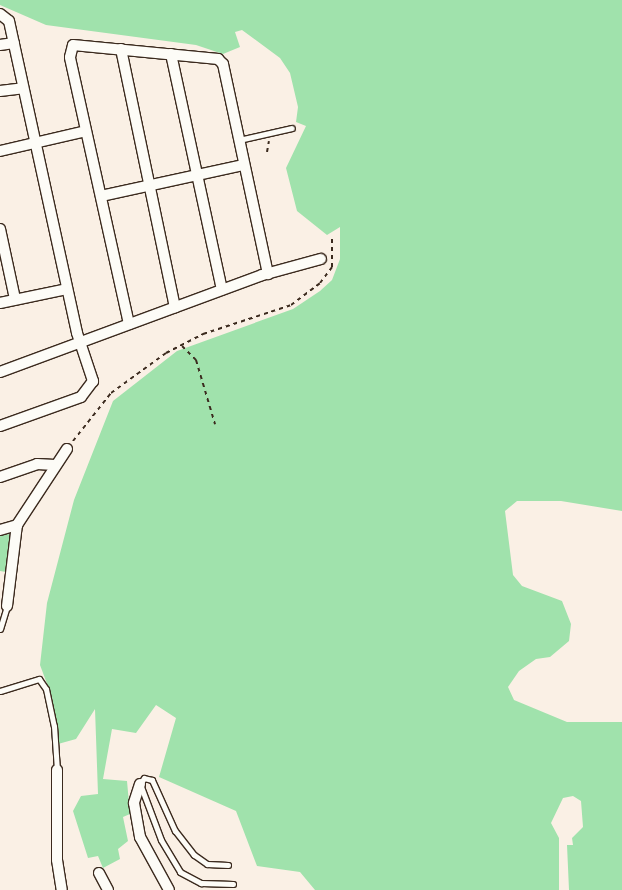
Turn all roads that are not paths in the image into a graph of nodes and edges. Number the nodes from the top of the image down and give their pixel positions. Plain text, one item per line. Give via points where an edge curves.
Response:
1 (0, 14) edge
2 (14, 43) junction
3 (0, 45) edge
4 (121, 49) junction
5 (172, 54) junction
6 (23, 88) junction
7 (0, 92) edge
8 (292, 128) dead end
9 (86, 132) junction
10 (238, 140) junction
11 (36, 144) junction
12 (0, 151) edge
13 (244, 165) junction
14 (197, 174) junction
15 (149, 185) junction
16 (101, 196) junction
17 (0, 229) edge
18 (321, 259) dead end
19 (268, 274) junction
20 (67, 289) junction
21 (222, 290) junction
22 (15, 299) junction
23 (0, 302) edge
24 (175, 307) junction
25 (129, 324) junction
26 (80, 342) junction
27 (0, 372) edge
28 (0, 426) edge
29 (67, 449) road end
30 (55, 465) junction
31 (0, 477) edge
32 (17, 525) junction
33 (0, 530) edge
34 (7, 606) joint
35 (0, 628) edge
36 (0, 691) edge
37 (57, 770) joint
38 (140, 784) junction
39 (228, 865) dead end
40 (99, 873) dead end
41 (233, 884) dead end
42 (62, 890) edge
43 (108, 890) edge
44 (169, 890) edge

1 - 2 street via 9,22
2 - 3 street
2 - 6 street
4 - 5 street
4 - 9 street via 73,45 70,51
4 - 15 street
5 - 10 street via 223,64
5 - 14 street
6 - 7 street
6 - 11 street
8 - 10 lane
9 - 11 street
9 - 16 street
10 - 13 street
11 - 12 street
11 - 20 street
13 - 14 street
13 - 19 street
14 - 15 street
14 - 21 street
15 - 16 street
15 - 24 street
16 - 25 street
17 - 22 street
18 - 19 street
19 - 21 street
20 - 22 street
20 - 26 street
21 - 24 street
22 - 23 street
24 - 25 street
25 - 26 street
26 - 27 street
26 - 28 street via 93,379 84,395
29 - 30 street
30 - 31 street via 36,464
30 - 32 street
32 - 33 street
32 - 34 street
34 - 35 lane
36 - 37 lane via 39,679 46,689 54,726
37 - 42 street via 56,860
38 - 39 lane via 144,778 152,780 175,831 194,855 207,864
38 - 41 lane via 161,840 180,872 200,883
38 - 44 street via 134,803 140,837
40 - 43 street

